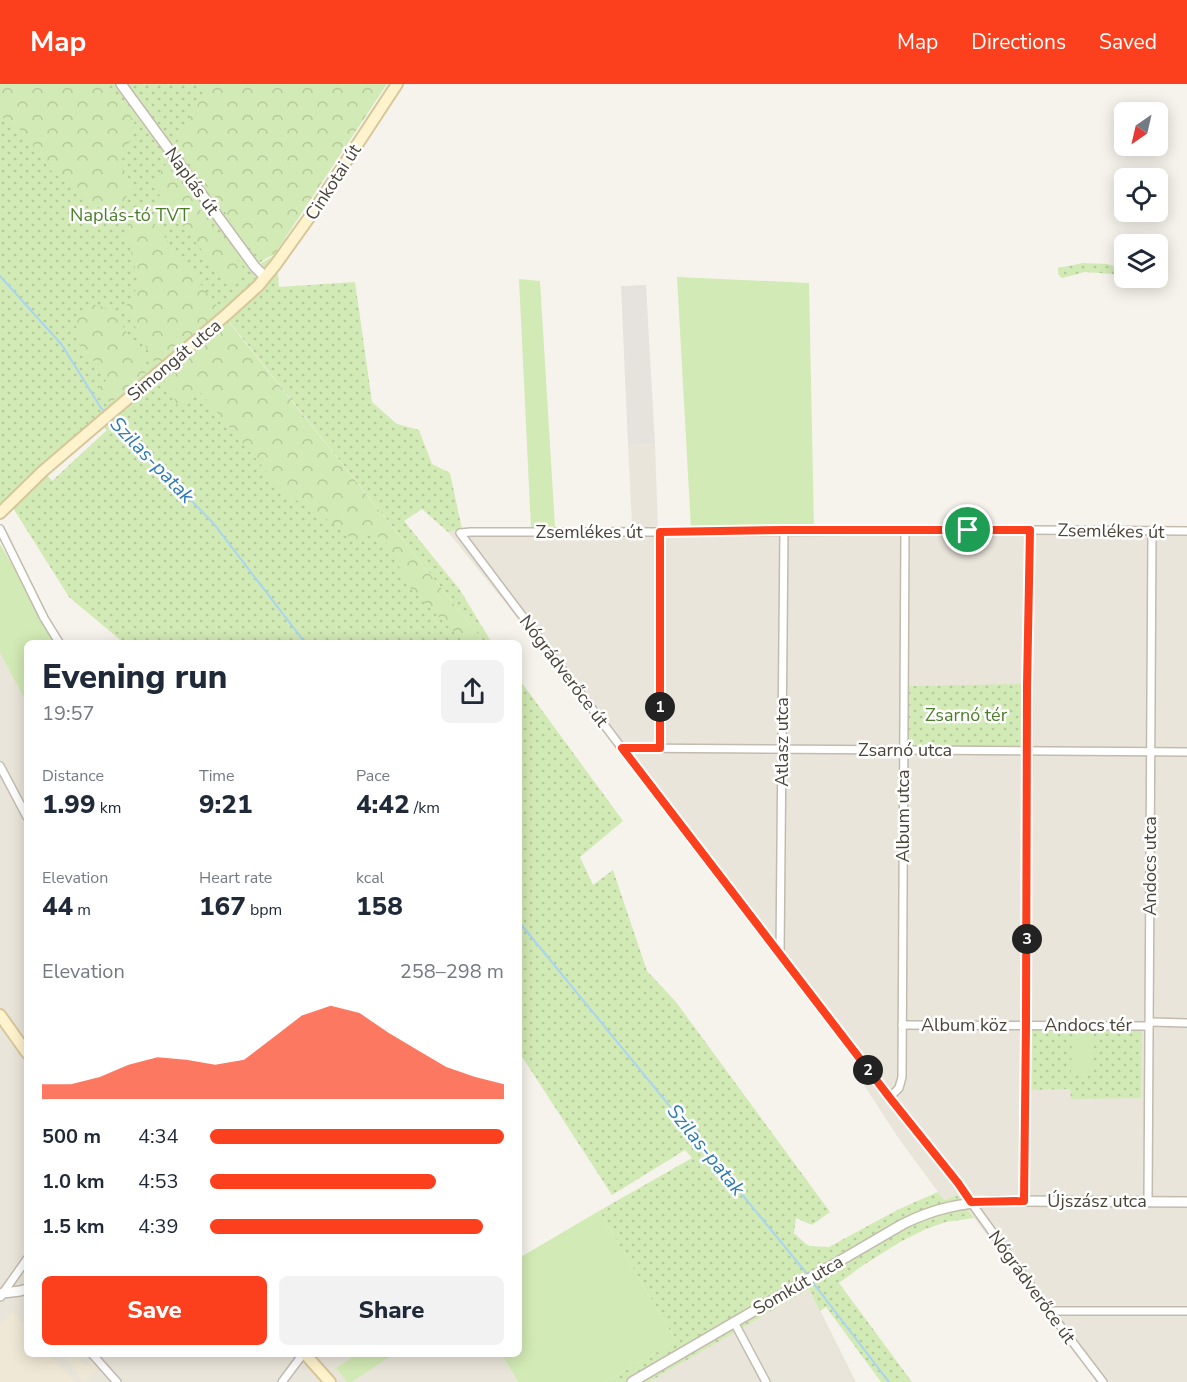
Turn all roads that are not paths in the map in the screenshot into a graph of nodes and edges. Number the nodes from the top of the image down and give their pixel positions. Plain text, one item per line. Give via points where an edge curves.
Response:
1 (121, 84) edge
2 (397, 84) edge
3 (265, 277) junction
4 (0, 513) edge
5 (0, 529) edge
6 (784, 530) junction
7 (1030, 530) junction
8 (905, 531) junction
9 (1152, 531) junction
10 (1187, 531) edge
11 (660, 532) junction
12 (460, 533) joint
13 (58, 640) edge
14 (622, 748) junction
15 (660, 748) junction
16 (782, 749) junction
17 (903, 750) junction
18 (1028, 750) junction
19 (1151, 752) junction
20 (1187, 752) edge
21 (0, 766) edge
22 (24, 811) edge
23 (780, 954) junction
24 (0, 1015) edge
25 (1187, 1023) edge
26 (1149, 1024) junction
27 (902, 1025) junction
28 (1026, 1025) junction
29 (24, 1049) edge
30 (890, 1098) junction
31 (1024, 1201) junction
32 (971, 1202) junction
33 (1148, 1202) junction
34 (1187, 1202) edge
35 (24, 1263) edge
36 (24, 1290) edge
37 (1, 1294) edge
38 (1049, 1311) junction
39 (1187, 1311) edge
40 (734, 1322) junction
41 (95, 1357) edge
42 (302, 1357) edge
43 (307, 1357) edge
44 (117, 1382) edge
45 (282, 1382) edge
46 (330, 1382) edge
47 (632, 1382) edge
48 (766, 1382) edge
49 (1103, 1382) edge

1 - 3 street, Naplás út
2 - 3 main road, Cinkotai út via 289,248
3 - 4 main road, Simongát utca
5 - 13 street
6 - 8 street, Zsemlékes út
6 - 11 street, Zsemlékes út
6 - 16 street, Atlasz utca
7 - 8 street, Zsemlékes út
7 - 9 street, Zsemlékes út
7 - 18 street
8 - 17 street, Album utca
9 - 10 street, Zsemlékes út
9 - 19 street, Andocs utca
11 - 12 street, Zsemlékes út
11 - 15 street
12 - 14 street, Nógrádverőce út
14 - 15 street, Zsarnó utca
14 - 23 street, Nógrádverőce út
15 - 16 street, Zsarnó utca
16 - 17 street, Zsarnó utca
16 - 23 street, Atlasz utca
17 - 18 street, Zsarnó utca
17 - 27 street, Album utca
18 - 19 street, Zsarnó utca
18 - 28 street
19 - 20 street, Zsarnó utca
19 - 26 street, Andocs utca
21 - 22 street
23 - 30 street, Nógrádverőce út
24 - 29 main road
25 - 26 street
26 - 28 street, Andocs tér
26 - 33 street, Andocs utca
27 - 28 street, Album köz
27 - 30 street, Album utca via 901,1083
28 - 31 street
30 - 32 street, Nógrádverőce út
31 - 32 street, Újszász utca
31 - 33 street, Újszász utca
32 - 38 street, Nógrádverőce út
32 - 40 street, Somkút utca via 937,1209 903,1224
33 - 34 street, Újszász utca
35 - 37 street
36 - 37 street
38 - 39 street
38 - 49 street, Nógrádverőce út
40 - 47 street, Somkút utca
40 - 48 street
41 - 44 street
42 - 45 street
43 - 46 main road

